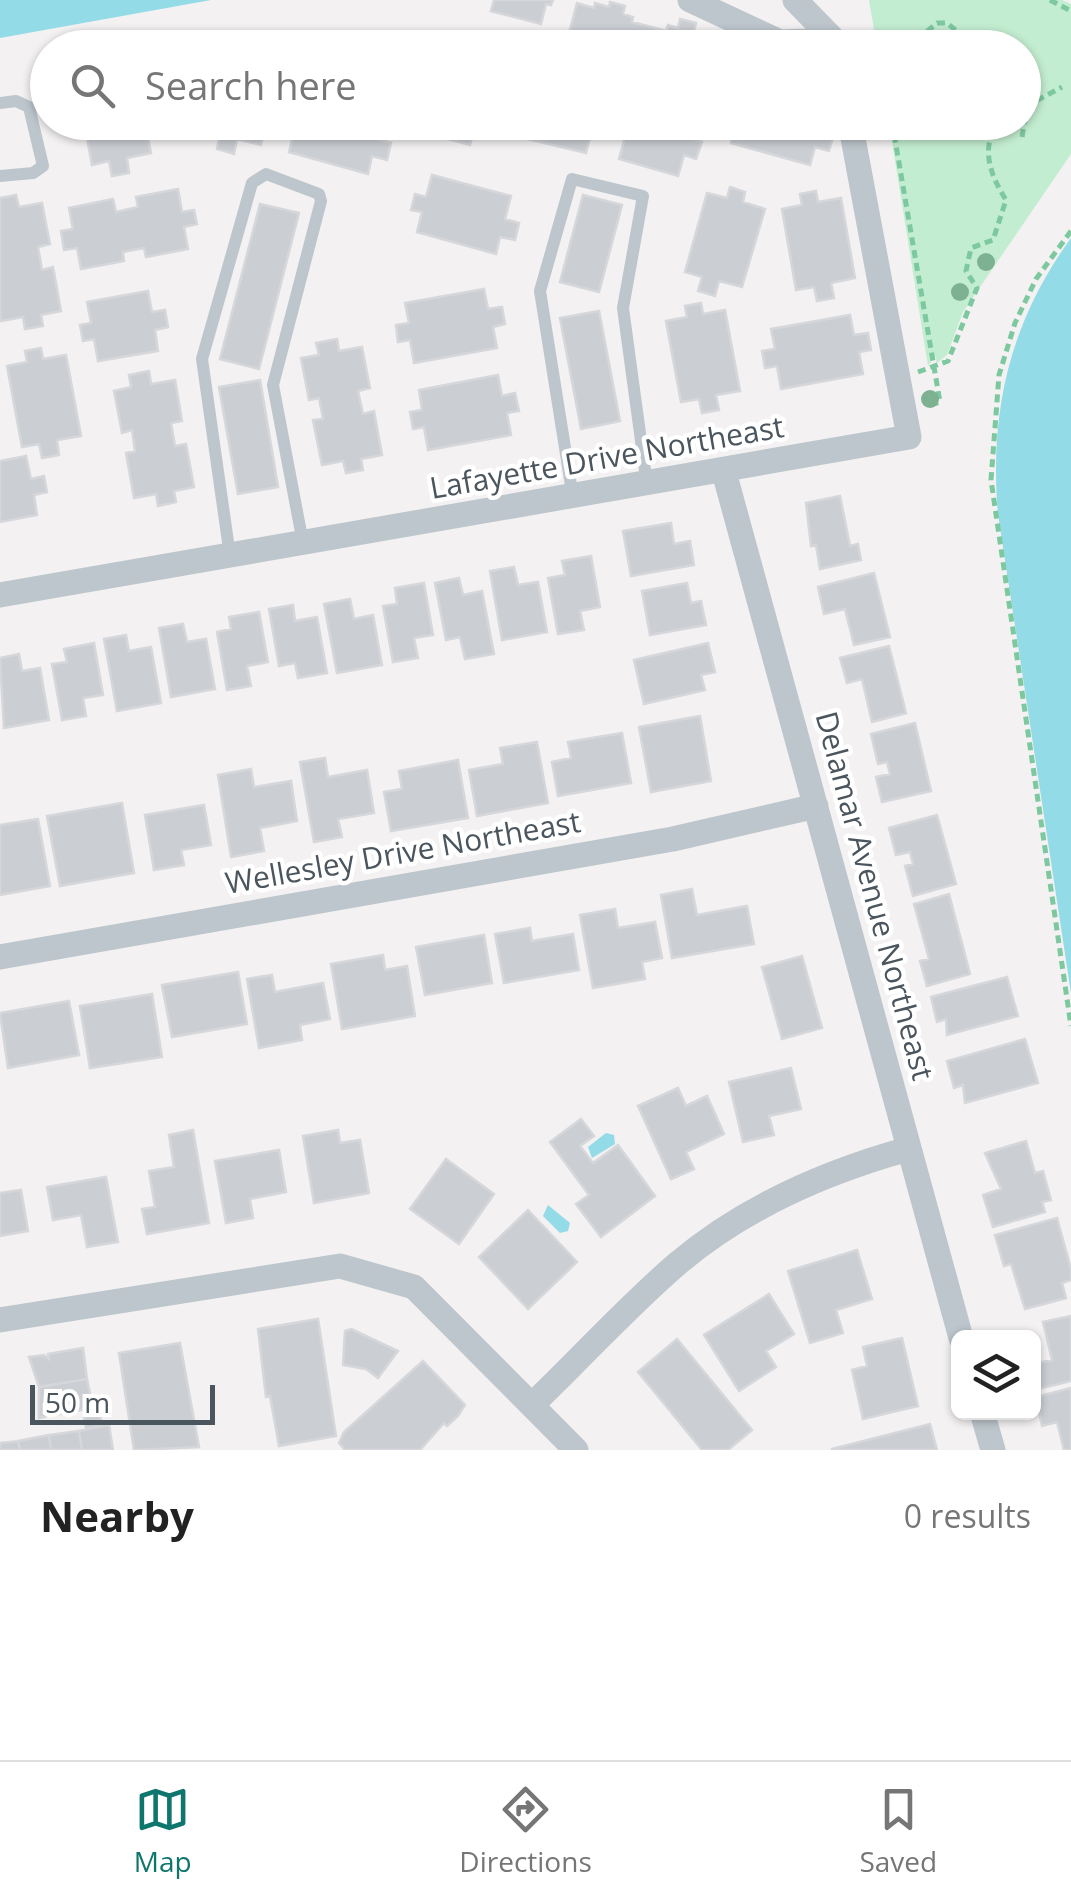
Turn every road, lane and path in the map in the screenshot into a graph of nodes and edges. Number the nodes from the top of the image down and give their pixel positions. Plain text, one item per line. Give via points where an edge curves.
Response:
1 (690, 0) edge
2 (794, 0) edge
3 (1050, 0) edge
4 (1071, 10) edge
5 (754, 30) edge
6 (821, 30) edge
7 (928, 30) edge
8 (956, 30) edge
9 (1062, 87) dead end
10 (1041, 94) edge
11 (0, 104) edge
12 (30, 111) edge
13 (37, 140) edge
14 (853, 140) edge
15 (895, 140) edge
16 (993, 140) edge
17 (0, 176) edge
18 (1071, 231) edge
19 (934, 367) junction
20 (912, 373) dead end
21 (918, 408) dead end
22 (724, 472) junction
23 (648, 485) junction
24 (573, 498) junction
25 (304, 543) junction
26 (230, 556) junction
27 (0, 594) edge
28 (816, 806) junction
29 (0, 956) edge
30 (1071, 1026) edge
31 (908, 1148) junction
32 (0, 1320) edge
33 (959, 1330) edge
34 (534, 1403) junction
35 (984, 1420) edge
36 (576, 1450) edge
37 (993, 1450) edge

1 - 5 street
2 - 6 street
3 - 4 path
7 - 8 path via 947,22
9 - 10 path
11 - 12 lane via 16,101
13 - 17 lane via 43,166
14 - 22 street, Lafayette Drive Northeast via 909,437
15 - 19 path
16 - 19 path via 992,178 1006,200 994,240 968,254 966,272 977,288 948,362
18 - 30 path via 1036,279 998,375 990,480
19 - 20 path
19 - 21 path via 940,402
22 - 23 street, Lafayette Drive Northeast
22 - 28 street, Delamar Avenue Northeast
23 - 24 street, Lafayette Drive Northeast
23 - 24 lane via 622,308 642,196 572,179 540,291
24 - 25 street, Lafayette Drive Northeast
25 - 26 street, Lafayette Drive Northeast
25 - 26 lane via 273,385 322,201 319,194 266,174 252,183 202,359
26 - 27 street, Lafayette Drive Northeast
28 - 29 street, Wellesley Drive Northeast via 674,839
28 - 31 street, Delamar Avenue Northeast
31 - 33 street, Delamar Avenue Northeast
31 - 34 street via 792,1191 720,1232 678,1263
32 - 34 street via 340,1266 414,1287
34 - 36 street
35 - 37 street

